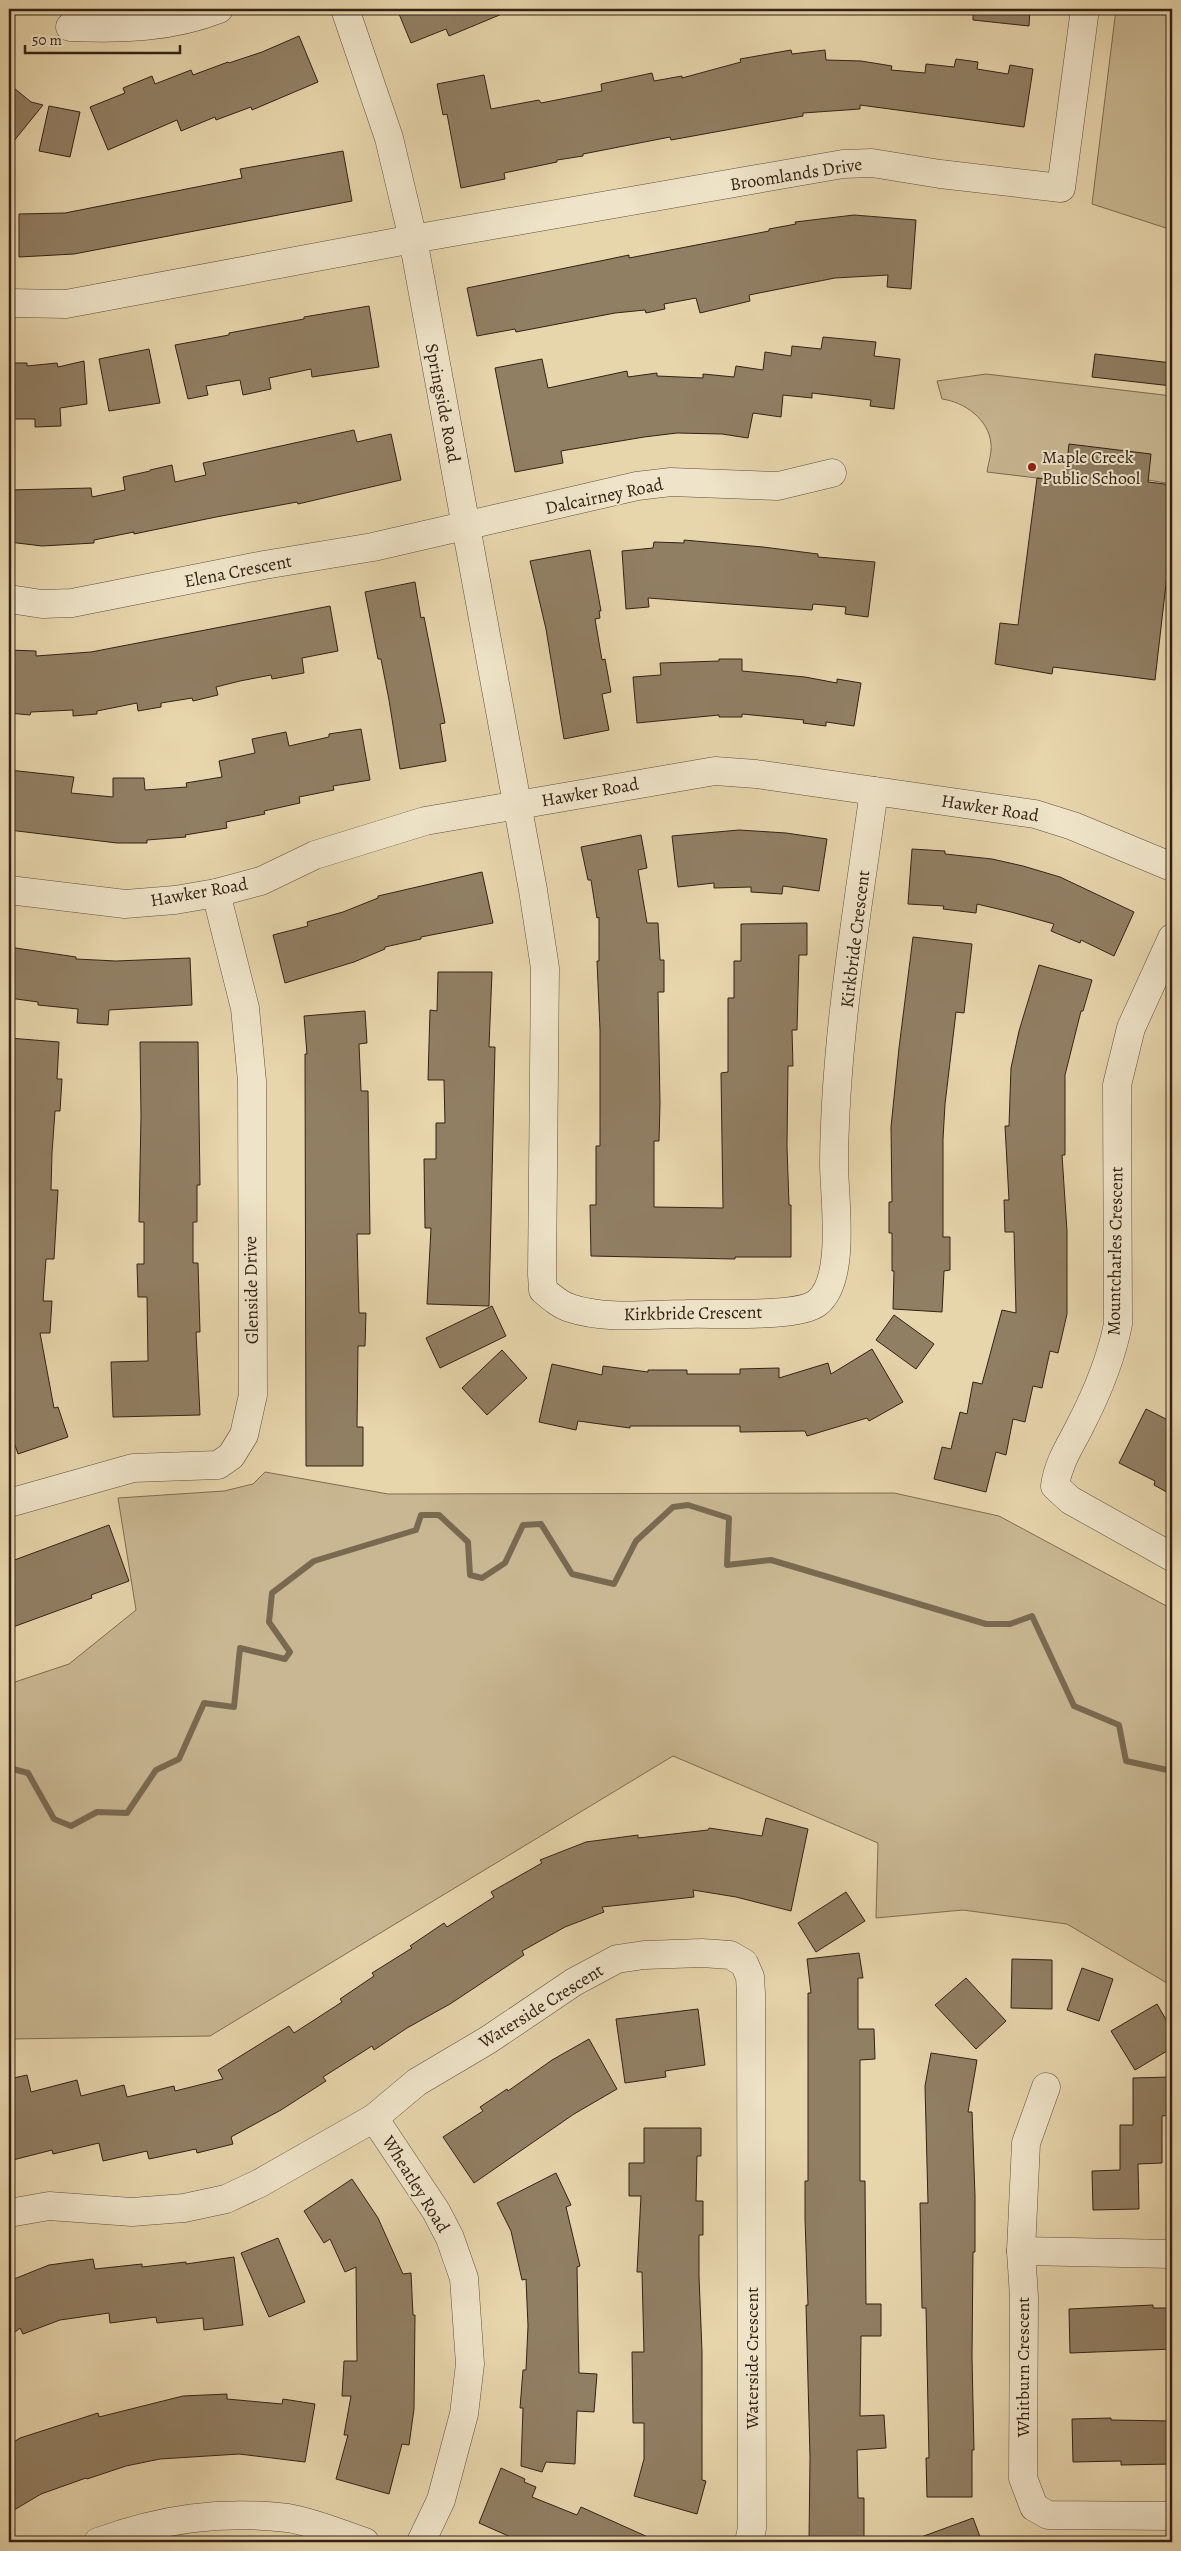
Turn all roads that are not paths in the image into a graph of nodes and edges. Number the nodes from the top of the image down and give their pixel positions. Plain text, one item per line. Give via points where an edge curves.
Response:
1 (219, 9) edge
2 (345, 9) edge
3 (1085, 9) edge
4 (70, 27) dead end
5 (413, 239) junction
6 (9, 303) edge
7 (832, 473) dead end
8 (466, 527) junction
9 (9, 599) edge
10 (874, 790) junction
11 (517, 804) junction
12 (1172, 867) edge
13 (9, 890) edge
14 (216, 893) junction
15 (1172, 938) edge
16 (9, 1503) edge
17 (1172, 1557) edge
18 (1046, 2088) dead end
19 (374, 2118) junction
20 (9, 2213) edge
21 (1021, 2251) junction
22 (1172, 2254) edge
23 (1172, 2516) edge
24 (98, 2542) edge
25 (365, 2542) edge
26 (421, 2542) edge
27 (750, 2542) edge

1 - 4 street via 175,24 118,29
2 - 5 street, Springside Road via 389,138
3 - 5 street, Broomlands Drive via 1061,188 872,163 843,164
5 - 6 street via 66,304
5 - 8 street, Springside Road
7 - 8 street, Dalcairney Road via 778,486 671,482 637,486
8 - 9 street, Elena Crescent via 72,603 42,604
8 - 11 street, Springside Road
10 - 11 street, Hawker Road via 715,771
10 - 11 street, Kirkbride Crescent via 834,1121 836,1251 833,1272 828,1290 817,1303 799,1310 772,1312 594,1313 570,1308 543,1290 545,968
10 - 12 street, Hawker Road via 1035,814 1073,826
11 - 14 street, Hawker Road via 425,821 314,855 262,881
13 - 14 street, Hawker Road via 125,904
14 - 16 street, Glenside Drive via 245,1008 252,1082 252,1395 244,1435 231,1456 218,1466 133,1468
15 - 17 street, Mountcharles Crescent via 1131,1028 1117,1084 1118,1324 1112,1354 1057,1470 1056,1486 1070,1500
18 - 21 street, Whitburn Crescent via 1026,2143
19 - 20 street, Waterside Crescent via 226,2199 184,2208 132,2212 49,2206
19 - 26 street, Wheatley Road via 436,2211 450,2238 464,2278 470,2364 464,2414 441,2500
19 - 27 street, Waterside Crescent via 417,2082 488,2040 574,1982 616,1959 644,1954 702,1953 730,1955 744,1963 750,1977 751,1994
21 - 22 street
21 - 23 street, Whitburn Crescent via 1023,2478 1034,2507 1048,2515
24 - 25 street via 147,2525 190,2517 236,2515 290,2518

